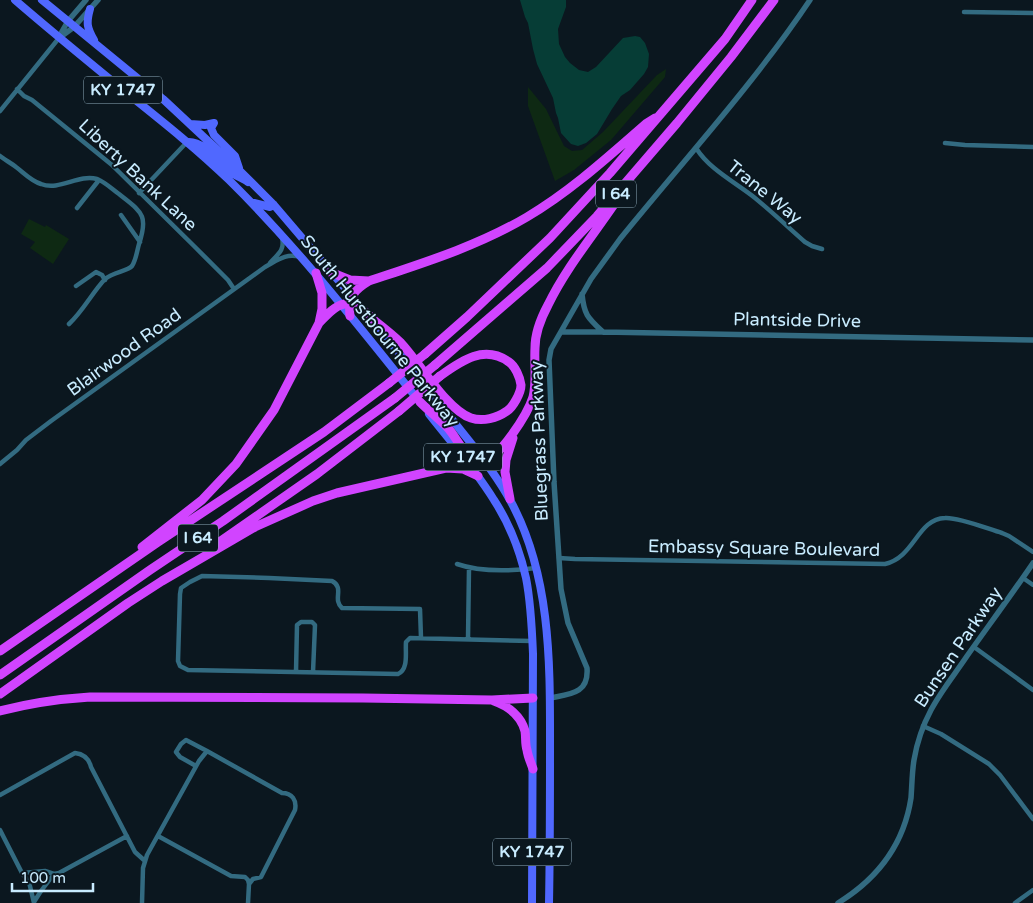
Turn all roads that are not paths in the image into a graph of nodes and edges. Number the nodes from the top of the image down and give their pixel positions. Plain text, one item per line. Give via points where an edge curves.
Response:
1 (15, 0) edge
2 (42, 0) edge
3 (86, 0) edge
4 (98, 0) edge
5 (752, 0) edge
6 (774, 0) edge
7 (810, 0) edge
8 (90, 9) junction
9 (964, 12) dead end
10 (1033, 14) edge
11 (71, 24) junction
12 (59, 38) junction
13 (97, 44) junction
14 (17, 89) junction
15 (0, 111) edge
16 (663, 112) junction
17 (190, 124) junction
18 (187, 142) junction
19 (945, 144) dead end
20 (1033, 147) edge
21 (696, 148) junction
22 (0, 152) edge
23 (0, 156) edge
24 (9, 162) junction
25 (638, 169) junction
26 (239, 170) junction
27 (99, 180) junction
28 (255, 185) junction
29 (139, 193) junction
30 (252, 203) junction
31 (274, 205) junction
32 (77, 208) dead end
33 (122, 215) dead end
34 (281, 234) junction
35 (140, 242) junction
36 (822, 249) dead end
37 (302, 258) junction
38 (268, 266) junction
39 (330, 272) junction
40 (316, 274) junction
41 (105, 280) junction
42 (369, 281) junction
43 (76, 286) dead end
44 (234, 289) junction
45 (582, 294) junction
46 (348, 302) junction
47 (363, 310) junction
48 (350, 316) joint
49 (319, 323) junction
50 (69, 324) dead end
51 (560, 332) junction
52 (603, 332) junction
53 (1033, 340) edge
54 (420, 402) junction
55 (515, 429) junction
56 (484, 461) junction
57 (0, 464) edge
58 (478, 476) junction
59 (510, 498) junction
60 (1033, 552) edge
61 (559, 558) junction
62 (1033, 563) edge
63 (457, 564) dead end
64 (469, 568) junction
65 (536, 568) junction
66 (524, 570) junction
67 (1023, 578) junction
68 (162, 581) junction
69 (1033, 586) edge
70 (77, 599) junction
71 (421, 638) junction
72 (468, 639) junction
73 (532, 641) junction
74 (974, 647) junction
75 (0, 651) edge
76 (296, 672) junction
77 (313, 672) junction
78 (0, 675) edge
79 (1033, 690) edge
80 (0, 694) edge
81 (533, 698) junction
82 (550, 698) junction
83 (492, 700) junction
84 (0, 711) edge
85 (923, 726) junction
86 (207, 751) junction
87 (196, 766) junction
88 (532, 769) junction
89 (0, 794) edge
90 (1033, 819) edge
91 (0, 830) edge
92 (127, 836) junction
93 (158, 836) junction
94 (144, 861) junction
95 (22, 873) junction
96 (54, 874) junction
97 (248, 884) junction
98 (1033, 890) edge
99 (34, 903) edge
100 (142, 903) edge
101 (248, 903) edge
102 (532, 903) edge
103 (550, 903) edge
104 (838, 903) edge
105 (1015, 903) edge

1 - 12 main road, South Hurstbourne Parkway / KY 1747
2 - 11 main road, South Hurstbourne Parkway / KY 1747
3 - 11 street
4 - 8 street
5 - 16 highway, I 64 via 725,39
6 - 25 highway, I 64
7 - 21 street, Bluegrass Parkway
8 - 11 street
8 - 13 main road via 88,28
9 - 10 street
11 - 12 street
11 - 13 main road, South Hurstbourne Parkway / KY 1747
12 - 14 street
12 - 18 main road, South Hurstbourne Parkway / KY 1747
13 - 17 main road, South Hurstbourne Parkway / KY 1747
14 - 15 street
14 - 29 street, Liberty Bank Lane via 112,165
16 - 42 highway via 573,186 527,217 454,252
16 - 70 highway, I 64, bridge via 550,238 425,354 324,432
17 - 26 main road, South Hurstbourne Parkway / KY 1747
17 - 26 main road via 214,123 211,128 214,135 235,156
18 - 28 main road via 200,144 234,175
18 - 29 street
18 - 30 main road, South Hurstbourne Parkway / KY 1747
19 - 20 street
21 - 36 street, Trane Way via 718,172 805,242
21 - 45 street, Bluegrass Parkway via 602,262
22 - 24 street
23 - 24 street
24 - 27 street via 42,185 56,186 85,178
25 - 55 highway via 547,306 536,339 532,397
25 - 78 highway, I 64, bridge via 547,268 395,398
26 - 28 main road, South Hurstbourne Parkway / KY 1747
27 - 32 street
27 - 35 street via 142,215 144,223
28 - 31 main road, South Hurstbourne Parkway / KY 1747
29 - 44 street, Liberty Bank Lane
30 - 31 main road
30 - 34 main road, South Hurstbourne Parkway / KY 1747
31 - 39 main road, South Hurstbourne Parkway / KY 1747
33 - 35 street
34 - 37 main road, South Hurstbourne Parkway / KY 1747
34 - 38 street, Blairwood Road via 284,245
35 - 41 street via 130,268
37 - 38 street, Blairwood Road via 286,256
37 - 40 main road, South Hurstbourne Parkway / KY 1747
38 - 44 street, Blairwood Road
39 - 42 highway via 350,280
39 - 46 main road, South Hurstbourne Parkway / KY 1747
40 - 46 main road, South Hurstbourne Parkway / KY 1747
40 - 49 highway via 322,293
41 - 43 street via 96,272
41 - 50 street
42 - 46 highway via 359,287
44 - 57 street, Blairwood Road via 51,421
45 - 51 street, Bluegrass Parkway
45 - 52 street via 585,312
46 - 47 highway
46 - 48 highway
46 - 49 highway via 332,309
47 - 56 main road, South Hurstbourne Parkway / KY 1747
47 - 68 highway, bridge via 401,343 450,403 460,412 485,420 499,417 517,398 521,386 518,375 512,364 502,357 488,354 473,356 458,363 440,376 399,410 317,474
48 - 54 main road, South Hurstbourne Parkway / KY 1747
49 - 70 highway via 274,410 236,464 202,500
51 - 52 street, Plantside Drive
51 - 61 street, Bluegrass Parkway via 551,349 550,360
52 - 53 street, Plantside Drive
54 - 56 highway via 448,428 473,459
54 - 58 main road, South Hurstbourne Parkway / KY 1747
55 - 56 highway via 501,449
55 - 59 highway via 505,472
56 - 59 main road, South Hurstbourne Parkway / KY 1747
58 - 66 main road, South Hurstbourne Parkway / KY 1747 via 505,520
58 - 68 highway via 463,468 451,467 312,501 255,526
59 - 65 main road, South Hurstbourne Parkway / KY 1747
60 - 61 street, Embassy Square Boulevard via 1002,533 945,518 930,523 902,556 885,564
61 - 82 street, Bluegrass Parkway via 565,610 587,668 587,681 574,693
62 - 67 street, Bunsen Parkway
63 - 64 street
64 - 66 street
64 - 72 street
65 - 66 street
65 - 82 main road, South Hurstbourne Parkway / KY 1747 via 545,619
66 - 73 main road, South Hurstbourne Parkway / KY 1747
67 - 69 street
67 - 74 street, Bunsen Parkway
68 - 80 highway
70 - 75 highway, I 64
71 - 72 street
71 - 76 street via 420,609 342,608 338,602 338,587 332,581 202,576 181,588 180,666 188,670
71 - 77 street via 410,638 406,642 401,673
72 - 73 street
73 - 81 main road, South Hurstbourne Parkway / KY 1747
74 - 79 street
74 - 85 street, Bunsen Parkway
76 - 77 street
76 - 77 street via 298,625 301,622 315,625
81 - 82 main road
81 - 83 highway
81 - 88 main road, South Hurstbourne Parkway / KY 1747
82 - 103 main road, South Hurstbourne Parkway / KY 1747
83 - 84 highway via 90,697 40,702
83 - 88 highway via 504,705 521,722
85 - 90 street via 989,764
85 - 104 street, Bunsen Parkway via 901,834 880,868 865,884
86 - 87 street
86 - 87 street via 186,740 181,744 176,752
86 - 97 street via 294,797 296,810 261,877
87 - 93 street
88 - 102 main road, South Hurstbourne Parkway / KY 1747
89 - 92 street via 75,753 79,754 87,758
91 - 95 street
92 - 94 street
92 - 96 street
93 - 94 street
93 - 97 street via 231,876 245,877
94 - 100 street
95 - 96 street via 45,871
95 - 99 street via 31,886
96 - 99 street
97 - 101 street
98 - 105 street

